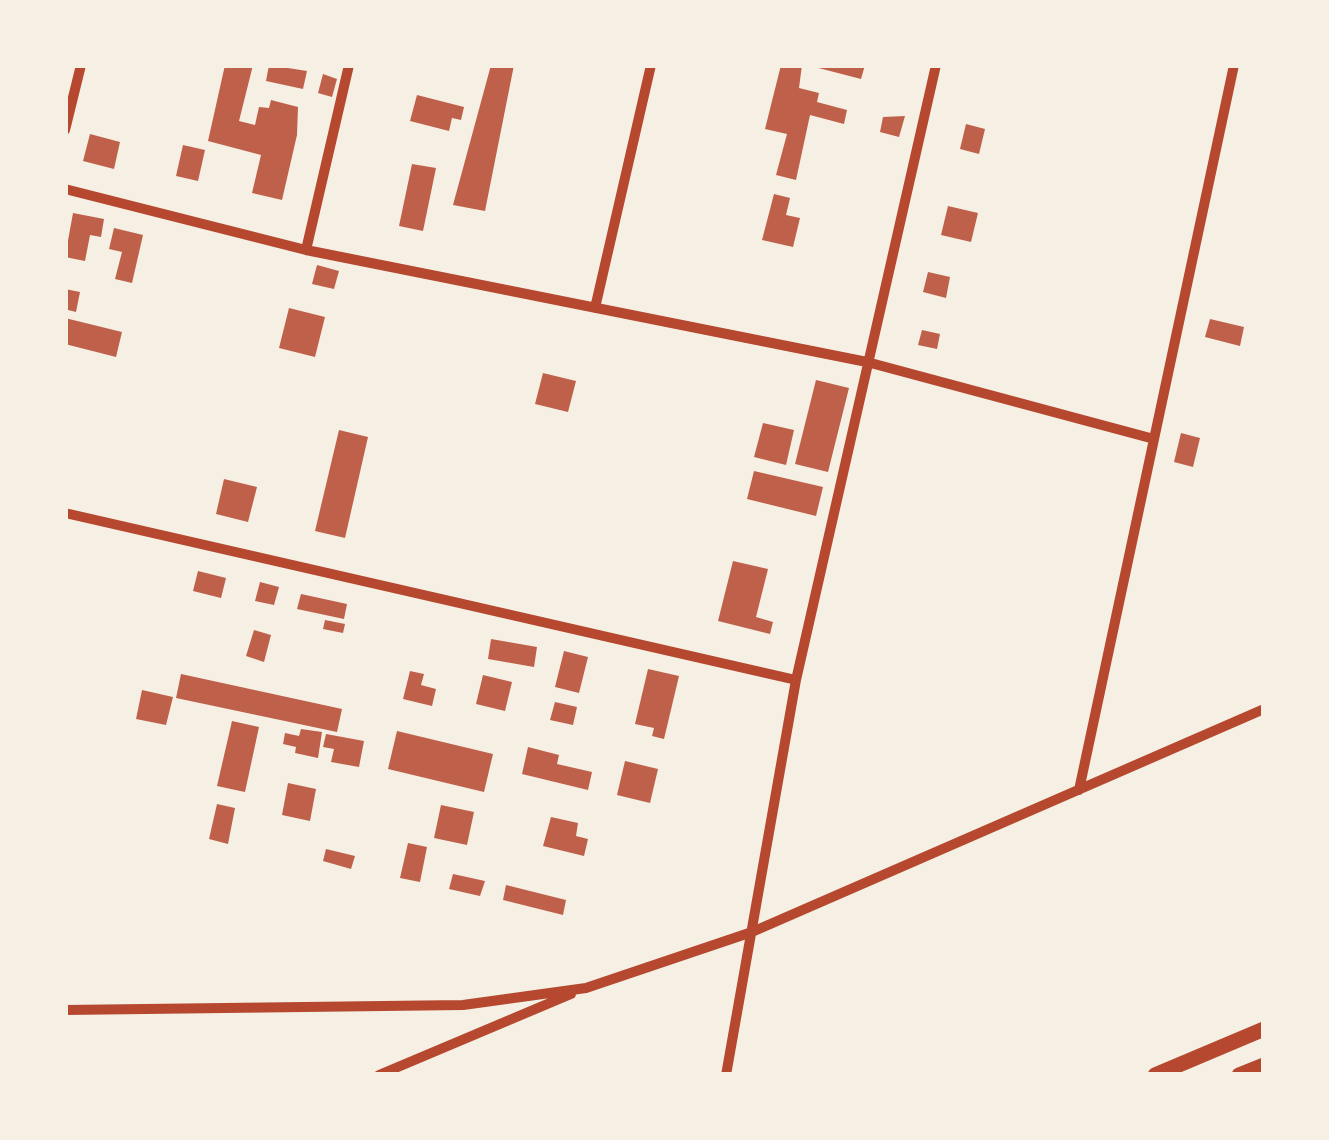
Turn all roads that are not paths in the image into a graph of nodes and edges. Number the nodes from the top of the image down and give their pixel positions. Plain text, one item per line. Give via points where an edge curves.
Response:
1 (81, 65) edge
2 (349, 65) edge
3 (651, 65) edge
4 (936, 65) edge
5 (1234, 65) edge
6 (65, 130) edge
7 (65, 189) edge
8 (306, 250) junction
9 (594, 308) junction
10 (868, 362) junction
11 (1154, 440) junction
12 (65, 513) edge
13 (796, 680) junction
14 (1264, 709) edge
15 (1079, 790) junction
16 (752, 932) junction
17 (586, 988) junction
18 (65, 1010) edge
19 (1264, 1029) edge
20 (1264, 1064) edge
21 (379, 1075) edge
22 (726, 1075) edge
23 (1156, 1075) edge
24 (1239, 1075) edge

1 - 6 street
2 - 8 street
3 - 9 street
4 - 10 street
5 - 11 street
7 - 8 street
8 - 9 street
9 - 10 street
10 - 11 street
10 - 13 street
11 - 15 street
12 - 13 street
13 - 16 street
14 - 15 street
15 - 16 street
16 - 17 street
16 - 22 street
17 - 18 street via 463,1005
17 - 21 street
19 - 23 main road
20 - 24 main road

